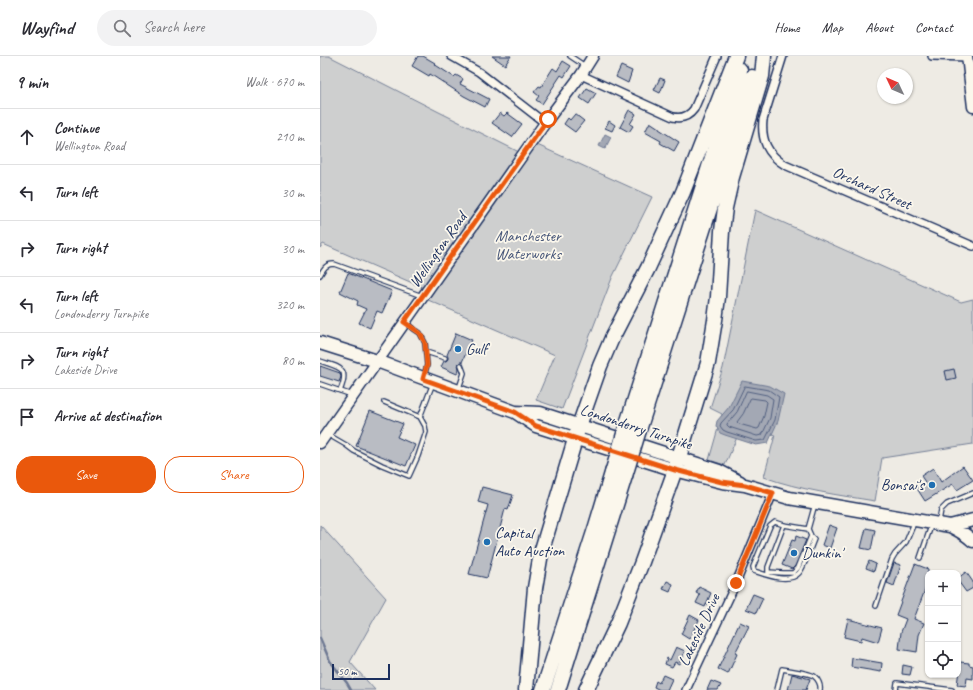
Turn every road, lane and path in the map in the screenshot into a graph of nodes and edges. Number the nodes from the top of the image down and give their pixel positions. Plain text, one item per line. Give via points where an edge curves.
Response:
1 (451, 56) edge
2 (570, 56) edge
3 (593, 56) edge
4 (717, 56) edge
5 (736, 56) edge
6 (745, 56) edge
7 (759, 56) edge
8 (764, 56) edge
9 (783, 56) edge
10 (932, 56) edge
11 (967, 56) edge
12 (584, 71) junction
13 (973, 107) edge
14 (545, 124) junction
15 (973, 246) edge
16 (320, 275) edge
17 (423, 297) junction
18 (404, 322) junction
19 (320, 343) edge
20 (426, 352) junction
21 (445, 358) dead end
22 (320, 361) edge
23 (377, 362) junction
24 (461, 364) dead end
25 (428, 380) junction
26 (320, 384) edge
27 (340, 391) junction
28 (458, 391) junction
29 (353, 395) junction
30 (384, 402) dead end
31 (420, 417) junction
32 (633, 427) junction
33 (578, 432) junction
34 (326, 434) junction
35 (320, 443) edge
36 (677, 463) junction
37 (619, 474) junction
38 (773, 493) junction
39 (973, 493) edge
40 (815, 503) junction
41 (915, 520) junction
42 (973, 520) edge
43 (940, 524) junction
44 (784, 525) junction
45 (808, 529) junction
46 (973, 541) edge
47 (920, 558) dead end
48 (768, 573) junction
49 (876, 606) dead end
50 (526, 690) edge
51 (543, 690) edge
52 (558, 690) edge
53 (586, 690) edge
54 (686, 690) edge
55 (777, 690) edge
56 (820, 690) edge
57 (896, 690) edge
58 (952, 690) edge

1 - 14 street via 478,72
2 - 12 lane
3 - 12 street, Wellington Road
4 - 12 street via 691,113 681,118 673,117
5 - 33 highway via 683,192 600,366
6 - 32 highway
7 - 32 highway
8 - 36 highway via 762,76 725,208 718,297 708,363
9 - 15 street, Orchard Street via 763,120 766,146 774,157 785,165
10 - 11 street
11 - 13 street
12 - 14 street, Wellington Road
14 - 17 street, Wellington Road
16 - 17 lane via 329,264 334,264
17 - 18 street, Wellington Road
18 - 20 lane via 420,333
18 - 23 street, Wellington Road
19 - 23 main road, Londonderry Turnpike
20 - 21 lane
20 - 25 lane
22 - 27 lane via 341,369 344,381
23 - 25 main road, Londonderry Turnpike
23 - 29 street, Wellington Road
24 - 28 lane via 464,373
25 - 28 main road, Londonderry Turnpike
25 - 31 lane
26 - 27 lane
27 - 29 lane
28 - 33 main road, Londonderry Turnpike via 515,412 540,413
29 - 34 street, Wellington Road
30 - 31 lane
31 - 34 lane via 426,432 409,476 354,451
32 - 37 highway, bridge
33 - 36 main road, Londonderry Turnpike
33 - 50 highway via 541,553
34 - 35 street, Wellington Road
36 - 38 main road, Londonderry Turnpike via 722,482
36 - 53 highway via 618,623
37 - 51 highway via 596,526
37 - 52 highway
38 - 40 main road, Londonderry Turnpike
38 - 54 street, Lakeside Drive
39 - 43 lane via 947,504 941,510
40 - 41 main road, Londonderry Turnpike
40 - 45 lane
41 - 43 main road, Londonderry Turnpike
41 - 49 lane via 906,542 892,559
42 - 43 main road, Londonderry Turnpike
43 - 46 main road, Londonderry Turnpike
43 - 47 lane
44 - 45 lane
44 - 48 lane
44 - 48 lane via 775,522 770,526 754,567 754,571
45 - 48 lane via 812,537 798,568 793,573
55 - 56 lane via 782,668 813,676 818,681
57 - 58 lane via 897,683

